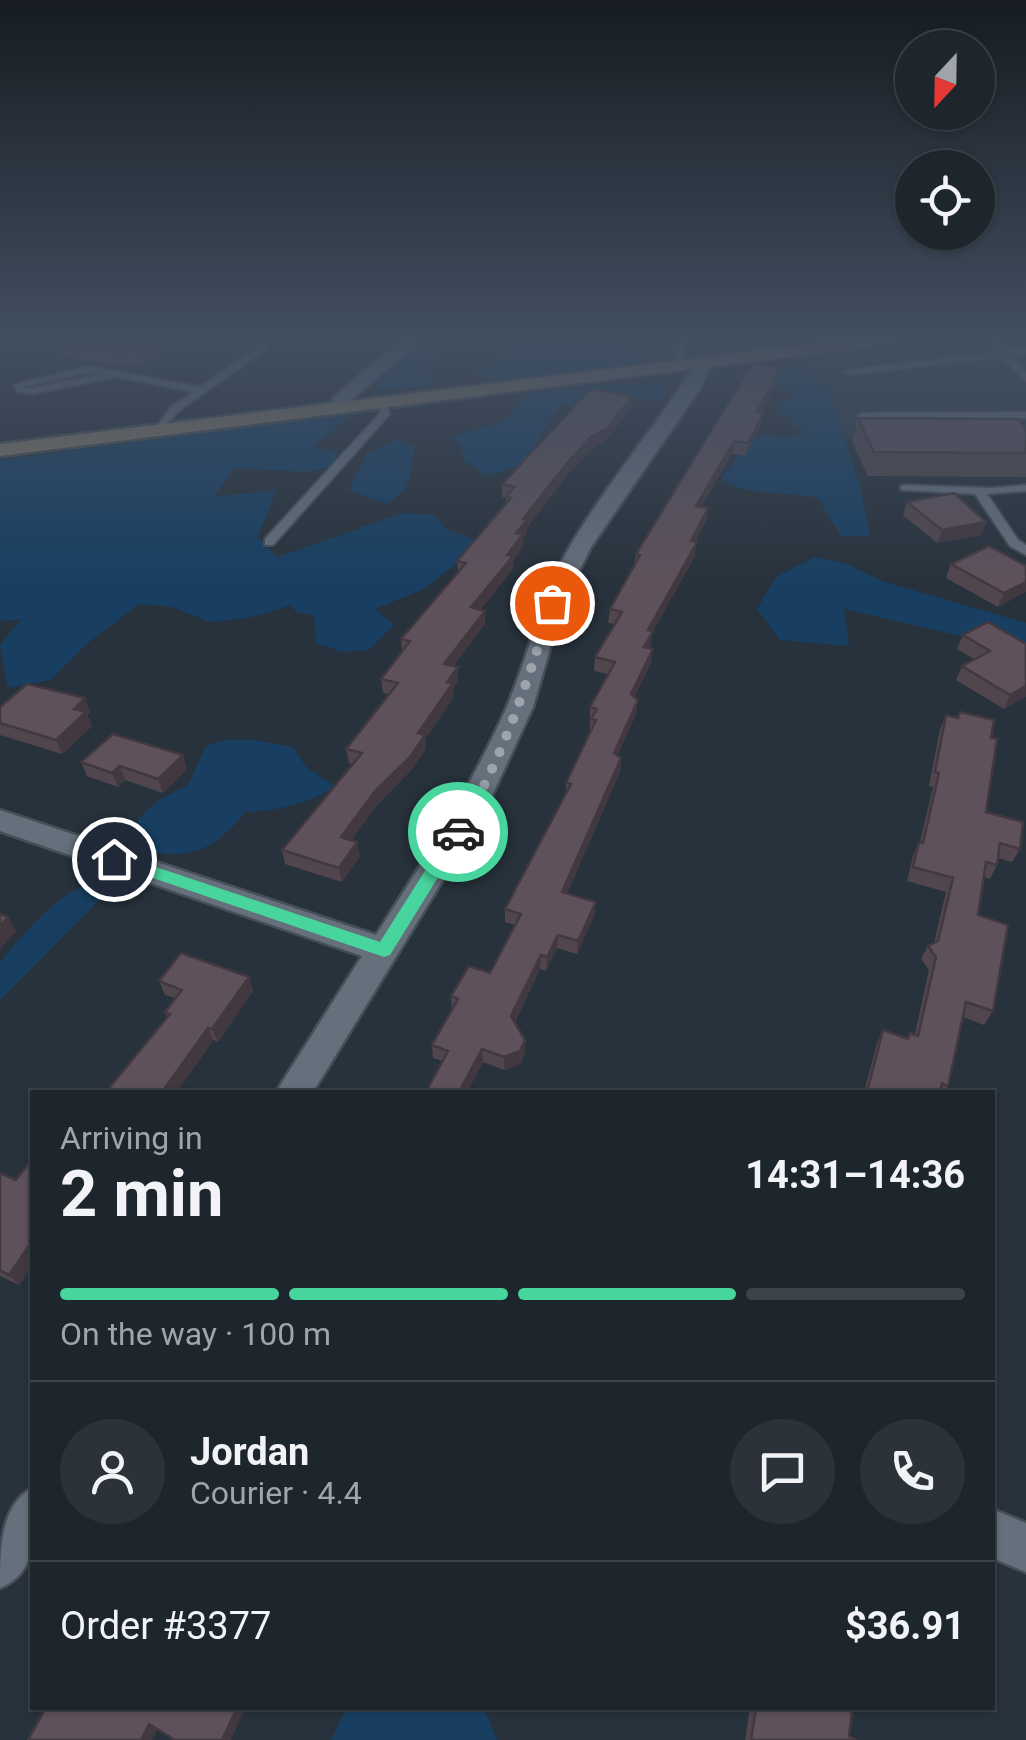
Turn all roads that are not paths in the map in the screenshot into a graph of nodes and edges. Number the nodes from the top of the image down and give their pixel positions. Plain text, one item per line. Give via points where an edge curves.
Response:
1 (166, 420) edge
2 (238, 420) edge
3 (379, 420) edge
4 (669, 420) edge
5 (159, 430) junction
6 (0, 450) edge
7 (905, 488) dead end
8 (1026, 488) edge
9 (979, 491) junction
10 (269, 542) dead end
11 (1026, 551) edge
12 (0, 820) edge
13 (384, 950) junction
14 (295, 1090) edge
15 (30, 1515) edge
16 (995, 1534) edge
17 (1026, 1548) edge
18 (0, 1564) edge

1 - 5 lane
2 - 5 main road
3 - 10 lane
4 - 13 street via 580,547 552,603 494,768
5 - 6 main road
7 - 9 lane
8 - 9 lane
9 - 11 lane via 1014,544
12 - 13 street
13 - 14 street
15 - 18 street
16 - 17 street

